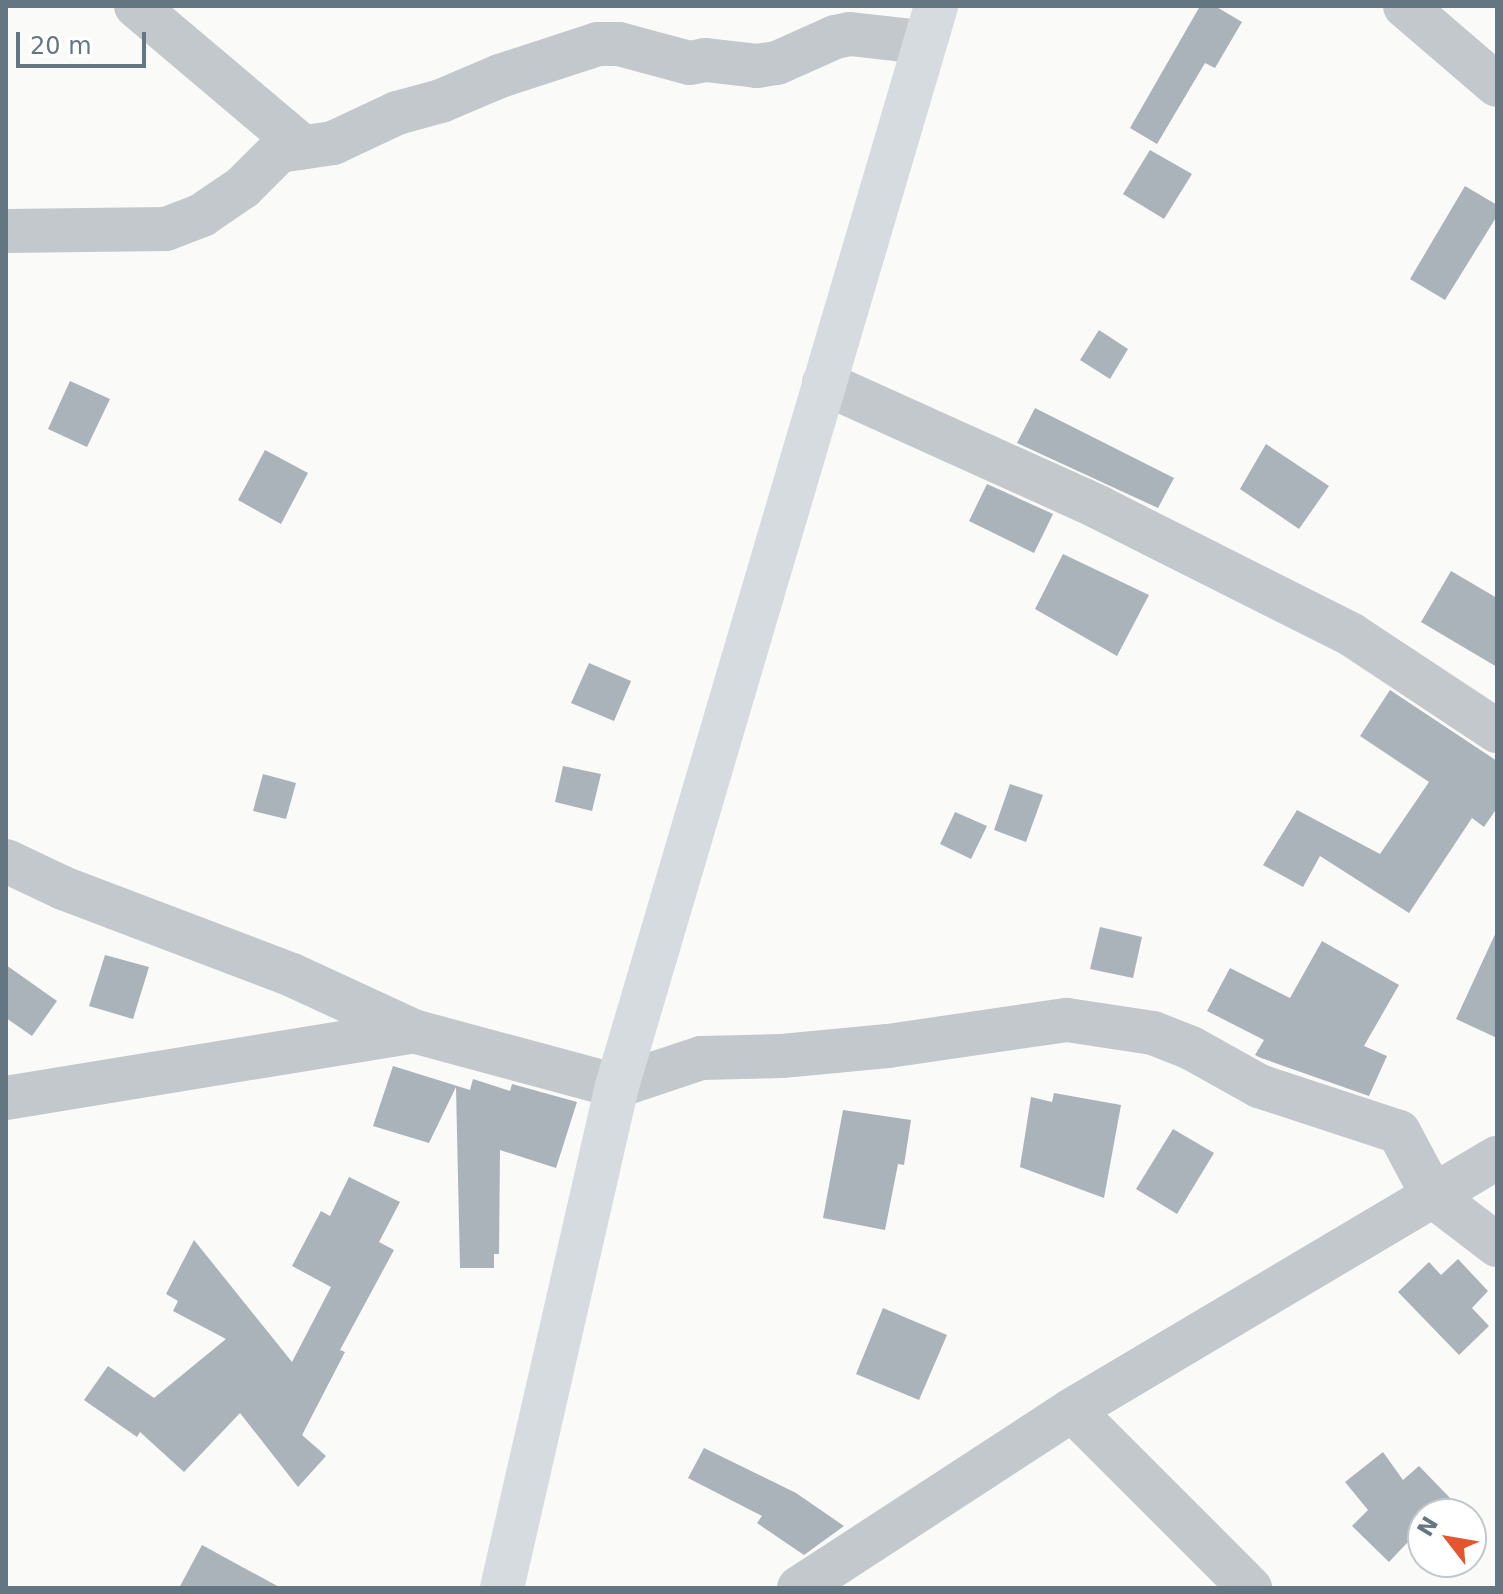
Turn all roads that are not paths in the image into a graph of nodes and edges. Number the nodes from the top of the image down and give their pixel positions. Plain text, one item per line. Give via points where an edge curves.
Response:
1 (136, 6) edge
2 (1405, 6) edge
3 (930, 24) edge
4 (1497, 85) edge
5 (303, 147) junction
6 (6, 231) edge
7 (824, 383) junction
8 (1497, 731) edge
9 (6, 861) edge
10 (413, 1031) junction
11 (617, 1086) junction
12 (6, 1098) edge
13 (1497, 1158) edge
14 (1433, 1196) junction
15 (1497, 1245) edge
16 (1072, 1410) junction
17 (502, 1588) edge
18 (799, 1588) edge
19 (1250, 1588) edge

1 - 5 street
2 - 4 street
3 - 5 street via 850,34 757,66 690,63 619,44 598,44 397,113 333,143
3 - 7 street
5 - 6 street via 279,151 243,187 202,215 166,229
7 - 8 street via 1098,507 1352,635
7 - 11 street
9 - 10 street via 292,975
10 - 11 street
10 - 12 street
11 - 14 street via 701,1058 888,1046 1067,1020 1153,1033 1259,1086 1399,1132
11 - 17 street
13 - 14 street
14 - 15 street
14 - 16 street
16 - 18 street
16 - 19 street

